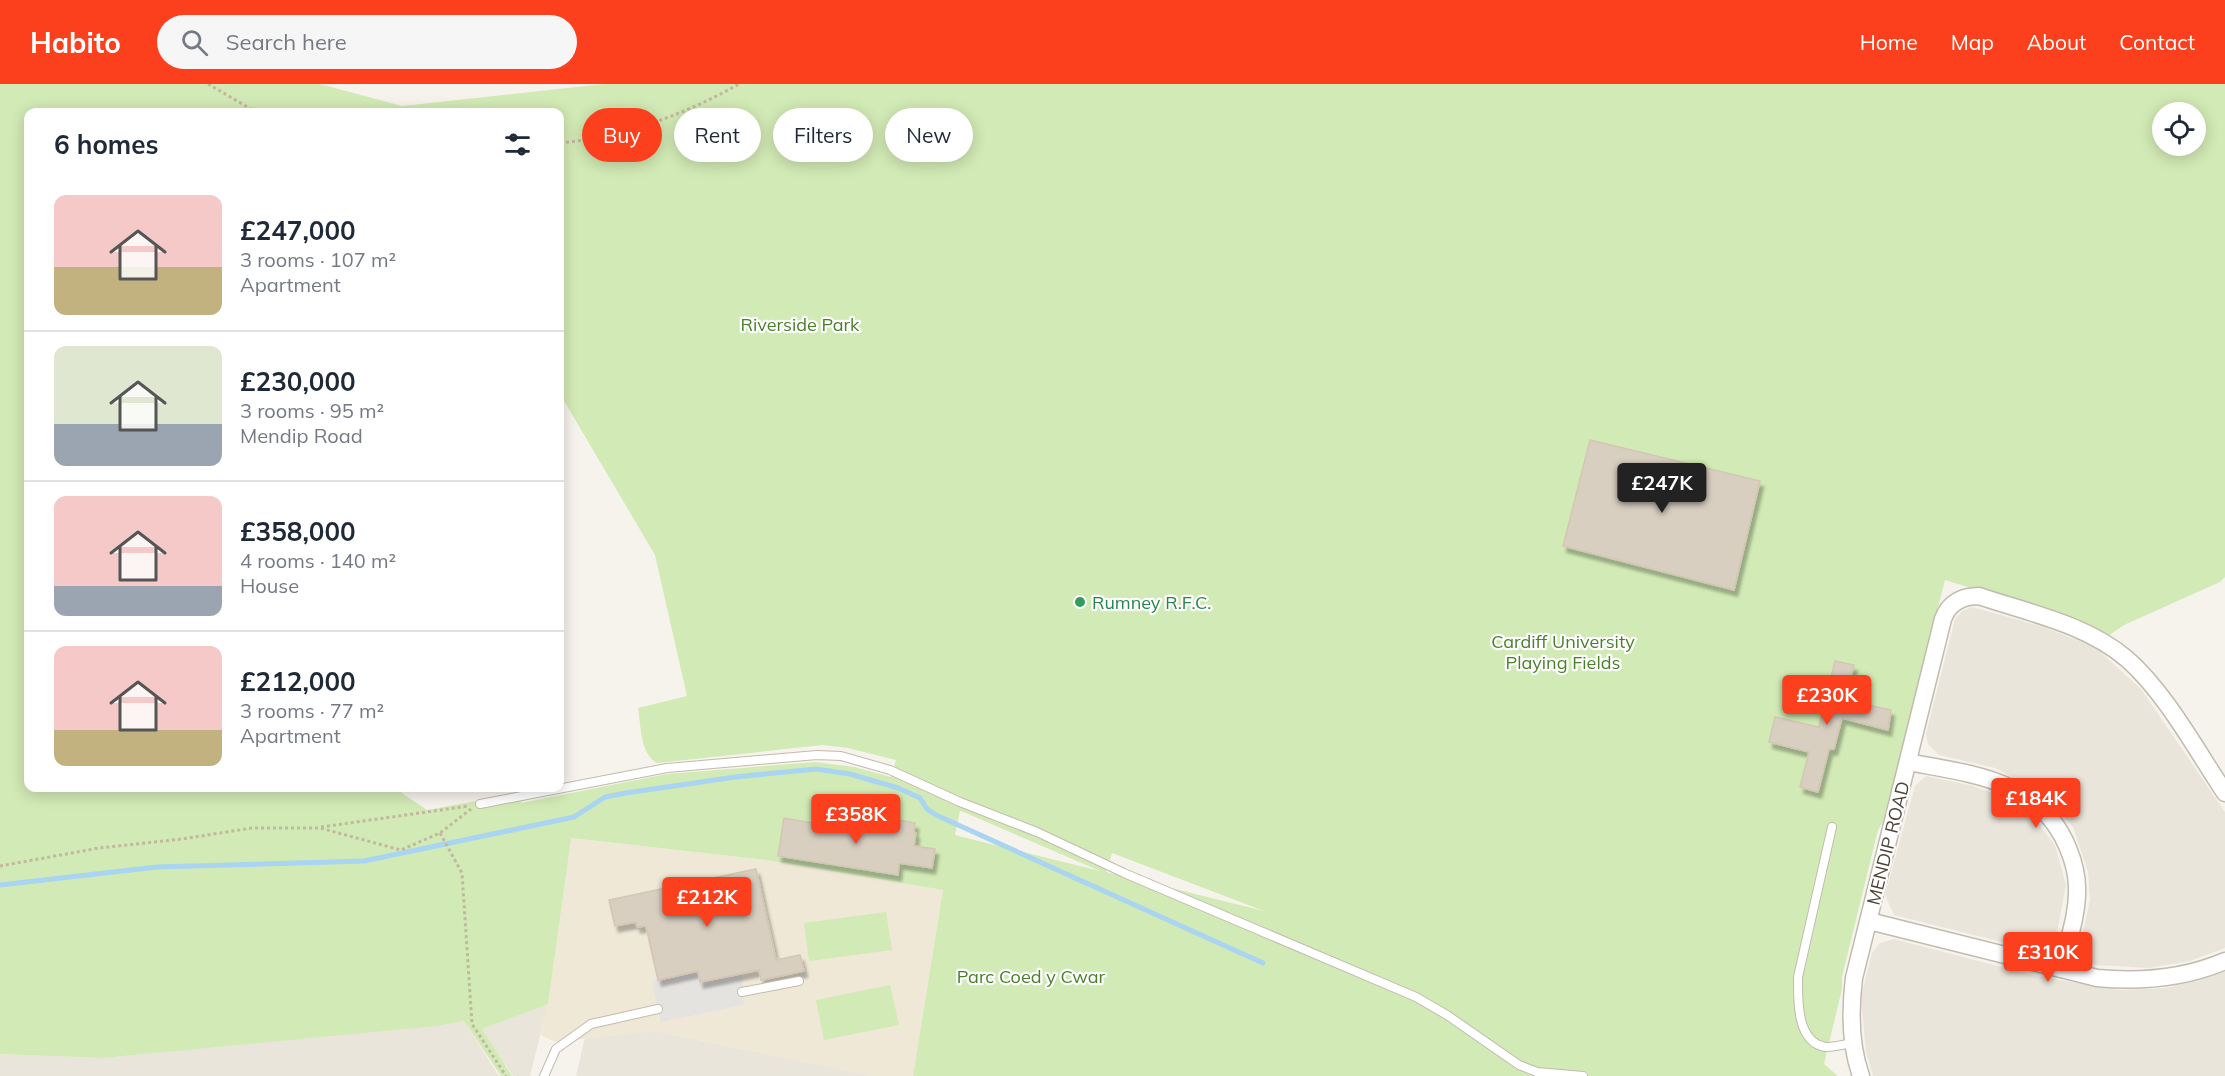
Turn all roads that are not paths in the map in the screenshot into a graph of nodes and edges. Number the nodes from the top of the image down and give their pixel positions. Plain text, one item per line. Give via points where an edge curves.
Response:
1 (1908, 762) junction
2 (564, 788) edge
3 (542, 792) edge
4 (2225, 793) edge
5 (480, 804) road end
6 (1832, 827) dead end
7 (1869, 921) junction
8 (2225, 961) edge
9 (2062, 969) junction
10 (799, 981) dead end
11 (742, 992) dead end
12 (658, 1009) dead end
13 (1854, 1044) junction
14 (544, 1076) edge
15 (1583, 1076) edge
16 (1861, 1076) edge

1 - 4 street, MENDIP ROAD via 1945,612 1955,602 1979,596 2070,626 2118,652 2136,667 2166,704
1 - 7 street, MENDIP ROAD
1 - 9 street via 1998,781 2026,796 2054,822 2070,854 2078,886
2 - 15 lane via 667,768 817,755 868,763 1416,997 1528,1069
3 - 5 lane
6 - 13 lane via 1798,977 1798,1003 1802,1026 1812,1041 1824,1047
7 - 9 street
7 - 13 street, MENDIP ROAD via 1852,992
8 - 9 street via 2184,974 2143,979 2097,978
10 - 11 lane
12 - 14 lane via 591,1024 556,1049
13 - 16 street, MENDIP ROAD

